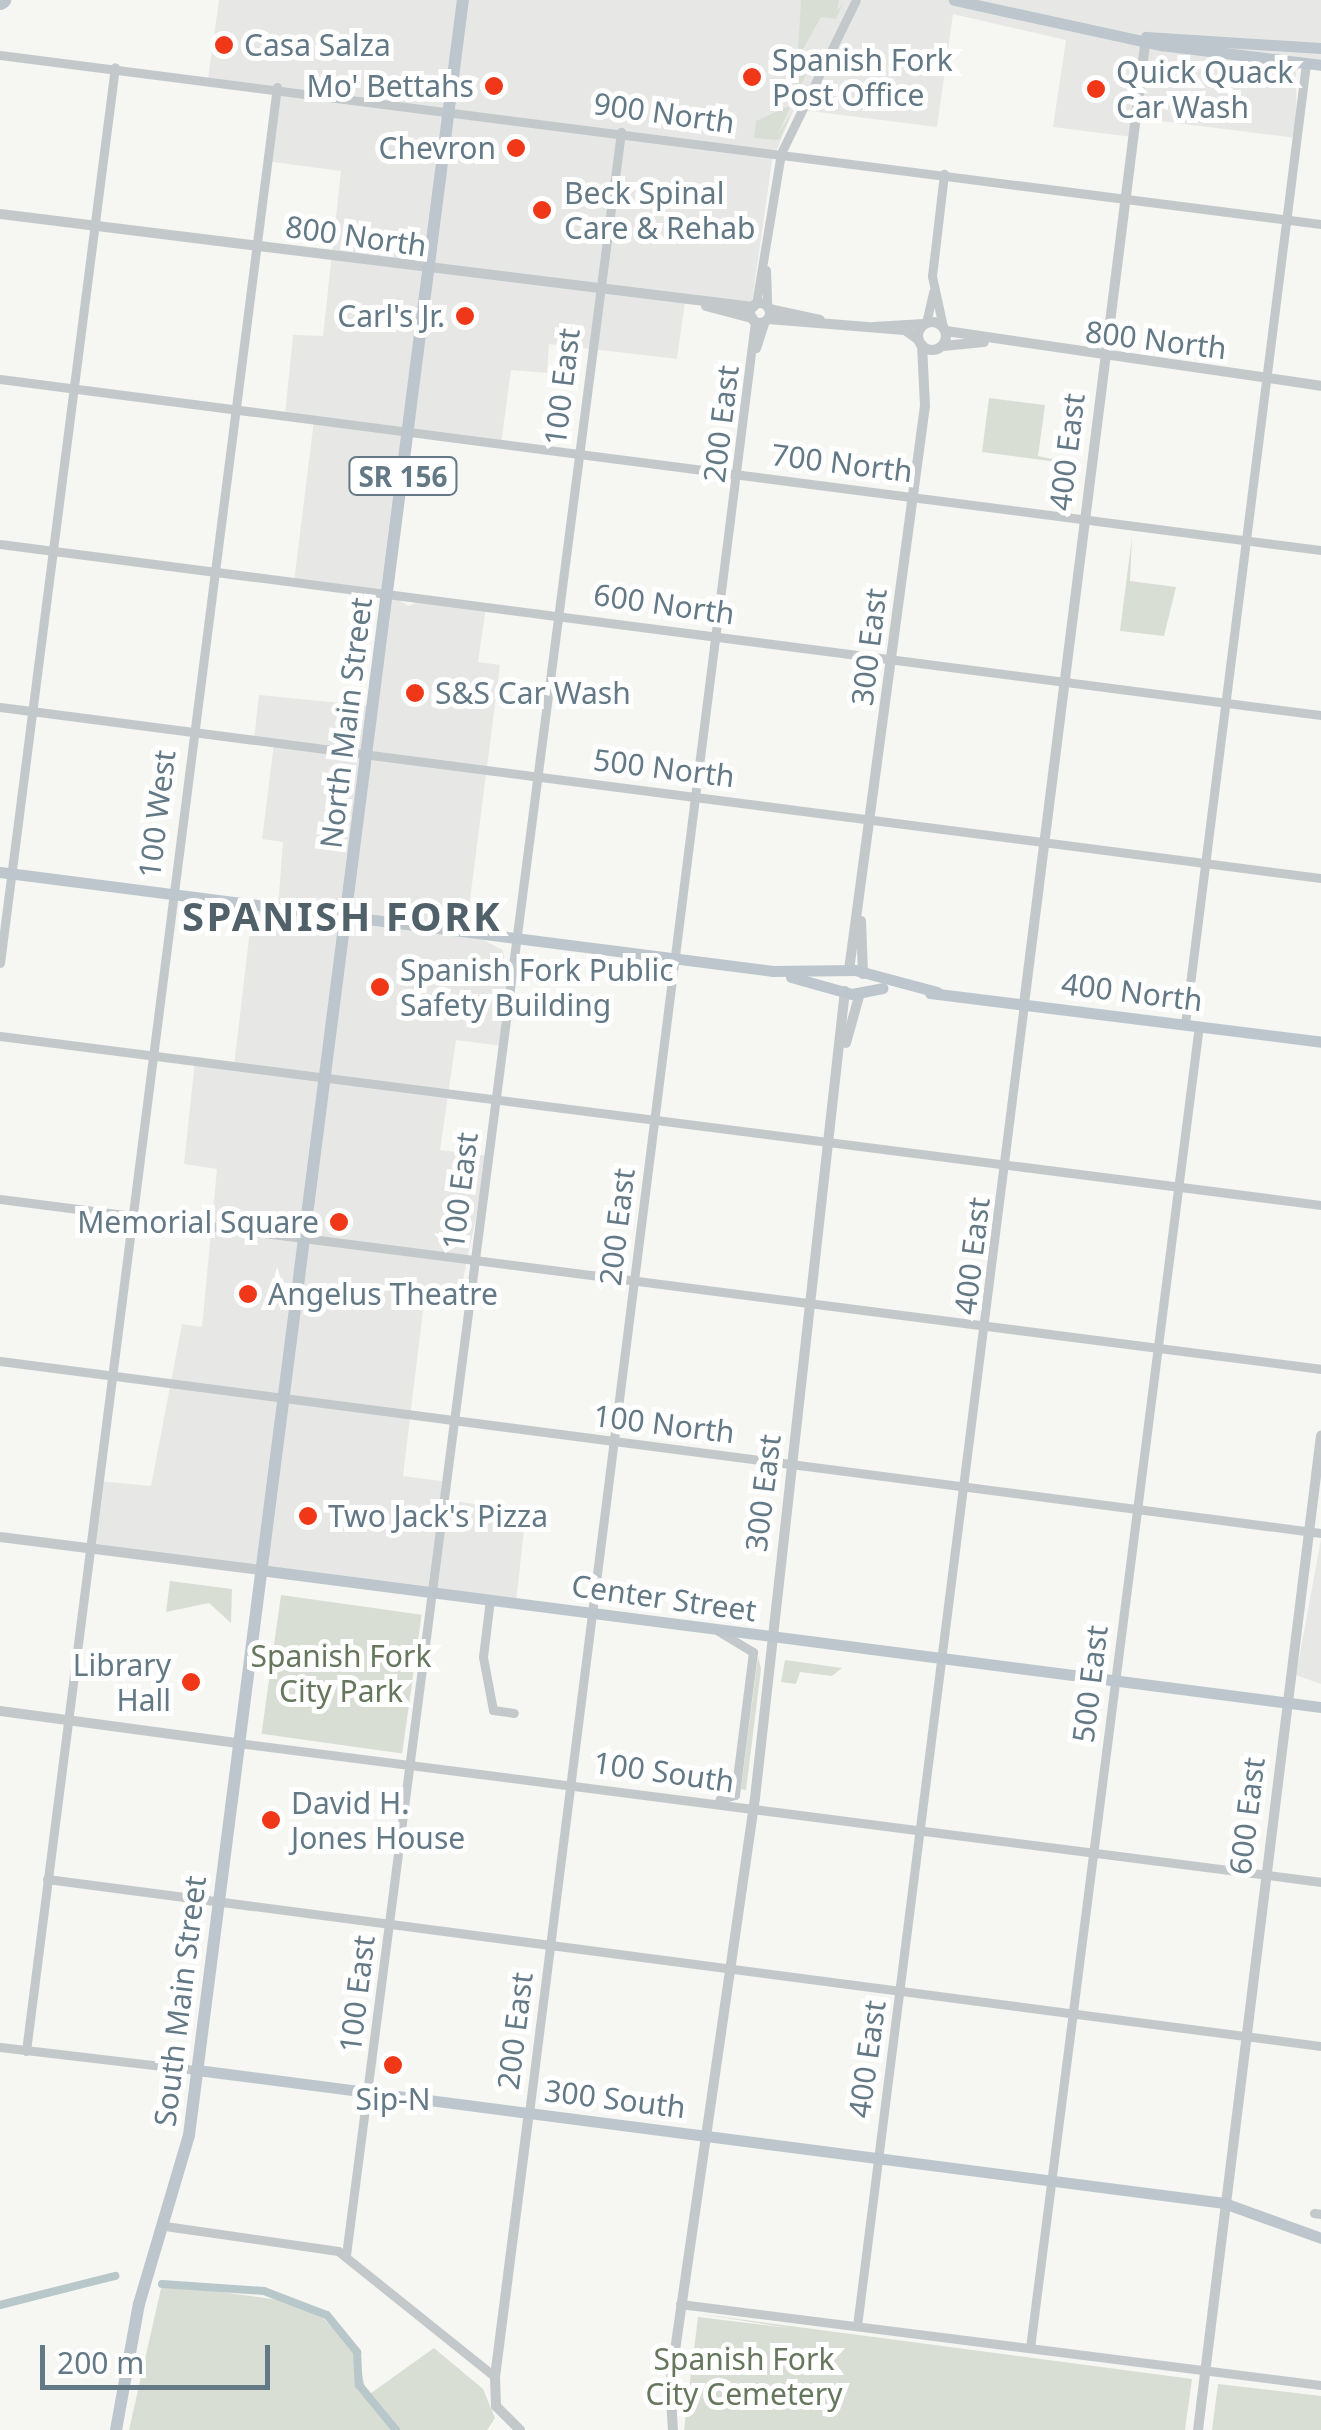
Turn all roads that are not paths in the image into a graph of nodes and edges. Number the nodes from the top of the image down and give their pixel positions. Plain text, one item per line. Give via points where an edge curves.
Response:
1 (463, 0) edge
2 (856, 0) edge
3 (954, 0) edge
4 (1146, 37) junction
5 (1306, 47) junction
6 (1321, 52) edge
7 (0, 54) edge
8 (1244, 55) junction
9 (1306, 64) junction
10 (1321, 66) edge
11 (115, 67) junction
12 (277, 87) junction
13 (449, 109) junction
14 (621, 132) junction
15 (781, 153) junction
16 (944, 174) junction
17 (1125, 198) junction
18 (0, 214) edge
19 (1287, 220) junction
20 (1321, 224) edge
21 (94, 228) junction
22 (253, 248) junction
23 (429, 271) junction
24 (934, 289) junction
25 (600, 293) junction
26 (761, 313) junction
27 (925, 324) junction
28 (873, 327) junction
29 (944, 328) junction
30 (920, 342) junction
31 (985, 342) junction
32 (940, 347) junction
33 (1104, 359) junction
34 (0, 379) edge
35 (1266, 379) junction
36 (926, 380) junction
37 (1321, 386) edge
38 (74, 389) junction
39 (232, 408) junction
40 (408, 432) junction
41 (579, 454) junction
42 (740, 474) junction
43 (914, 497) junction
44 (1084, 519) junction
45 (1246, 540) junction
46 (0, 544) edge
47 (53, 550) junction
48 (1321, 550) edge
49 (212, 572) junction
50 (388, 594) junction
51 (559, 616) junction
52 (718, 637) junction
53 (893, 660) junction
54 (1063, 682) junction
55 (1225, 702) junction
56 (0, 707) edge
57 (33, 712) junction
58 (1321, 715) edge
59 (193, 732) junction
60 (367, 755) junction
61 (537, 777) junction
62 (697, 797) junction
63 (872, 818) junction
64 (1043, 842) junction
65 (1205, 864) junction
66 (6, 873) edge
67 (1321, 878) edge
68 (172, 894) junction
69 (346, 916) junction
70 (860, 920) junction
71 (516, 938) junction
72 (676, 958) junction
73 (0, 964) edge
74 (845, 981) junction
75 (863, 983) junction
76 (1024, 1004) junction
77 (1185, 1024) junction
78 (1199, 1026) junction
79 (0, 1036) edge
80 (1321, 1042) edge
81 (845, 1044) junction
82 (152, 1056) junction
83 (323, 1078) junction
84 (497, 1100) junction
85 (655, 1120) junction
86 (833, 1143) junction
87 (1009, 1166) junction
88 (1179, 1186) junction
89 (0, 1199) edge
90 (1321, 1205) edge
91 (130, 1215) junction
92 (303, 1239) junction
93 (476, 1261) junction
94 (636, 1281) junction
95 (812, 1303) junction
96 (988, 1326) junction
97 (1156, 1347) junction
98 (0, 1362) edge
99 (1321, 1368) edge
100 (111, 1376) junction
101 (282, 1398) junction
102 (455, 1421) junction
103 (1321, 1436) edge
104 (615, 1443) junction
105 (791, 1465) junction
106 (966, 1488) junction
107 (1137, 1510) junction
108 (1315, 1532) edge
109 (0, 1537) edge
110 (88, 1548) junction
111 (260, 1570) junction
112 (433, 1593) junction
113 (490, 1600) junction
114 (593, 1613) junction
115 (718, 1631) junction
116 (772, 1638) junction
117 (943, 1660) junction
118 (1116, 1681) junction
119 (1287, 1702) junction
120 (1321, 1707) edge
121 (0, 1711) edge
122 (514, 1713) dead end
123 (67, 1721) junction
124 (238, 1743) junction
125 (411, 1764) junction
126 (572, 1784) junction
127 (700, 1802) junction
128 (750, 1808) junction
129 (922, 1832) junction
130 (1092, 1854) junction
131 (1265, 1874) junction
132 (47, 1879) junction
133 (1321, 1882) edge
134 (218, 1904) junction
135 (390, 1928) junction
136 (550, 1948) junction
137 (724, 1970) junction
138 (902, 1993) junction
139 (1074, 2015) junction
140 (1244, 2036) junction
141 (1321, 2046) edge
142 (0, 2048) edge
143 (26, 2051) junction
144 (197, 2070) junction
145 (370, 2093) junction
146 (530, 2113) junction
147 (703, 2135) junction
148 (879, 2158) junction
149 (1052, 2180) junction
150 (1224, 2203) junction
151 (165, 2226) junction
152 (1321, 2238) edge
153 (346, 2256) junction
154 (680, 2304) junction
155 (857, 2326) junction
156 (1030, 2348) junction
157 (1205, 2370) junction
158 (495, 2377) junction
159 (1321, 2385) edge
160 (672, 2427) edge
161 (116, 2430) edge
162 (520, 2430) edge
163 (1198, 2430) edge

1 - 13 main road, North Main Street / SR 156
2 - 15 street, 200 East
3 - 4 main road
4 - 5 main road
4 - 8 main road
4 - 17 street, 400 East
5 - 6 main road
5 - 8 main road
6 - 9 main road
7 - 11 street, 900 North
8 - 9 main road
9 - 10 main road
9 - 19 street
11 - 12 street, 900 North
11 - 21 street
12 - 13 street, 900 North
12 - 22 street, 100 West
13 - 14 street, 900 North
13 - 23 main road, North Main Street / SR 156
14 - 15 street, 900 North
14 - 25 street, 100 East
15 - 16 street, 900 North
15 - 26 street, 200 East
16 - 17 street, 900 North
16 - 24 street
17 - 19 street, 900 North
17 - 33 street, 400 East
18 - 21 street, 800 North
19 - 20 street, 900 North
19 - 35 street
21 - 22 street, 800 North
21 - 38 street
22 - 23 street, 800 North
22 - 39 street, 100 West
23 - 25 street, 800 North
23 - 40 main road, North Main Street / SR 156
24 - 27 street
24 - 29 street
25 - 26 street, 800 North
25 - 41 street, 100 East
26 - 28 street, 800 North
26 - 42 street, 200 East
27 - 28 street, 800 North
27 - 29 street, 800 North
27 - 30 street
28 - 30 street, 800 North
29 - 31 street, 800 North
29 - 32 street, 300 East
30 - 32 street, 800 North
30 - 36 street, 300 East
31 - 32 street, 800 North
31 - 33 street, 800 North
32 - 36 street, 300 East
33 - 35 street, 800 North
33 - 44 street, 400 East
34 - 38 street, 700 North
35 - 37 street, 800 North
35 - 45 street
36 - 43 street, 300 East
38 - 39 street, 700 North
38 - 47 street
39 - 40 street, 700 North
39 - 49 street, 100 West
40 - 41 street, 700 North
40 - 50 main road, North Main Street / SR 156
41 - 42 street, 700 North
41 - 51 street, 100 East
42 - 43 street, 700 North
42 - 52 street, 200 East
43 - 44 street, 700 North
43 - 53 street, 300 East
44 - 45 street, 700 North
44 - 54 street, 400 East
45 - 48 street, 700 North
45 - 55 street
46 - 47 street, 600 North
47 - 49 street, 600 North
47 - 57 street
49 - 50 street, 600 North
49 - 59 street, 100 West
50 - 51 street, 600 North
50 - 60 main road, North Main Street / SR 156
51 - 52 street, 600 North
51 - 61 street, 100 East
52 - 53 street, 600 North
52 - 62 street, 200 East
53 - 54 street, 600 North
53 - 63 street, 300 East
54 - 55 street, 600 North
54 - 64 street, 400 East
55 - 58 street, 600 North
55 - 65 street
56 - 57 street, 500 North
57 - 59 street, 500 North
57 - 66 street
59 - 60 street, 500 North
59 - 68 street, 100 West
60 - 61 street, 500 North
60 - 69 main road, North Main Street / SR 156
61 - 62 street, 500 North
61 - 71 street, 100 East
62 - 63 street, 500 North
62 - 72 street, 200 East
63 - 64 street, 500 North
63 - 70 street, 300 East
64 - 65 street, 500 North
64 - 76 street, 400 East
65 - 67 street, 500 North
65 - 77 street
66 - 68 main road
66 - 73 street
68 - 69 main road
68 - 82 street, 100 West
69 - 71 main road
69 - 83 main road, North Main Street / SR 156
70 - 74 street, 300 East
70 - 75 street, 300 East
71 - 72 main road
71 - 84 street, 100 East
72 - 74 main road
72 - 85 street, 200 East
74 - 75 main road
74 - 75 main road
74 - 81 street, 300 East
75 - 76 main road, 400 North
75 - 81 street, 300 East
76 - 77 main road, 400 North
76 - 87 street, 400 East
77 - 78 main road, 400 North
78 - 80 main road, 400 North
78 - 88 street, 500 East
79 - 82 street
81 - 86 street, 300 East
82 - 83 street
82 - 91 street, 100 West
83 - 84 street
83 - 92 main road, North Main Street / SR 156
84 - 85 street
84 - 93 street, 100 East
85 - 86 street
85 - 94 street, 200 East
86 - 87 street
86 - 95 street, 300 East
87 - 88 street
87 - 96 street, 400 East
88 - 90 street
88 - 97 street, 500 East
89 - 91 street
91 - 92 street
91 - 100 street, 100 West
92 - 93 street
92 - 101 main road, North Main Street / SR 156
93 - 94 street
93 - 102 street, 100 East
94 - 95 street
94 - 104 street, 200 East
95 - 96 street
95 - 105 street, 300 East
96 - 97 street
96 - 106 street, 400 East
97 - 99 street
97 - 107 street, 500 East
98 - 100 street, 100 North
100 - 101 street, 100 North
100 - 110 street, 100 West
101 - 102 street, 100 North
101 - 111 main road, North Main Street / SR 156
102 - 104 street, 100 North
102 - 112 street, 100 East
103 - 108 street, 600 East
104 - 105 street, 100 North
104 - 114 street, 200 East
105 - 106 street, 100 North
105 - 116 street, 300 East
106 - 107 street, 100 North
106 - 117 street, 400 East
107 - 108 street, 100 North
107 - 118 street, 500 East
108 - 119 street, 600 East
109 - 110 street, Center Street
110 - 111 street, Center Street
110 - 123 street, 100 West
111 - 112 main road, Center Street
111 - 124 main road, South Main Street / SR 156
112 - 113 main road, Center Street
112 - 125 street, 100 East
113 - 114 main road, Center Street
113 - 122 street via 483,1657 493,1710
114 - 115 main road, Center Street
114 - 126 street, 200 East
115 - 116 main road, Center Street
115 - 127 street via 753,1652 735,1795
116 - 117 main road, Center Street
116 - 128 street, 300 East
117 - 118 main road, Center Street
117 - 129 street, 400 East
118 - 119 main road, Center Street
118 - 130 street, 500 East
119 - 120 main road, Center Street
119 - 131 street, 600 East
121 - 123 street, 100 South
123 - 124 street, 100 South
123 - 132 street, 100 West
124 - 125 street, 100 South
124 - 134 main road, South Main Street / SR 156
125 - 126 street, 100 South
125 - 135 street, 100 East
126 - 127 street, 100 South
126 - 136 street, 200 East
127 - 128 street, 100 South
128 - 129 street, 100 South
128 - 137 street, 300 East
129 - 130 street, 100 South
129 - 138 street, 400 East
130 - 131 street, 100 South
130 - 139 street, 500 East
131 - 133 street, 100 South
131 - 140 street, 600 East
132 - 134 street
132 - 143 street, 100 West
134 - 135 street
134 - 144 main road, South Main Street / SR 156
135 - 136 street
135 - 145 street, 100 East
136 - 137 street
136 - 146 street, 200 East
137 - 138 street
137 - 147 street, 300 East
138 - 139 street
138 - 148 street, 400 East
139 - 140 street
139 - 149 street, 500 East
140 - 141 street
140 - 150 street, 600 East
142 - 143 street, 300 South
143 - 144 street, 300 South
144 - 145 main road, 300 South
144 - 151 main road, South Main Street
145 - 146 main road, 300 South
145 - 153 street, 100 East
146 - 147 main road, 300 South
146 - 158 street
147 - 148 main road, 300 South
147 - 154 street, 300 East
148 - 149 main road, 300 South
148 - 155 street, 400 East
149 - 150 main road, 300 South
149 - 156 street, 500 East
150 - 152 main road, 300 South
150 - 157 street, 600 East
151 - 153 street
151 - 161 main road, South Main Street
153 - 158 street
154 - 155 street
154 - 160 street, 300 East
155 - 156 street
156 - 157 street
157 - 159 street
157 - 163 street, 600 East
158 - 162 street via 496,2406

